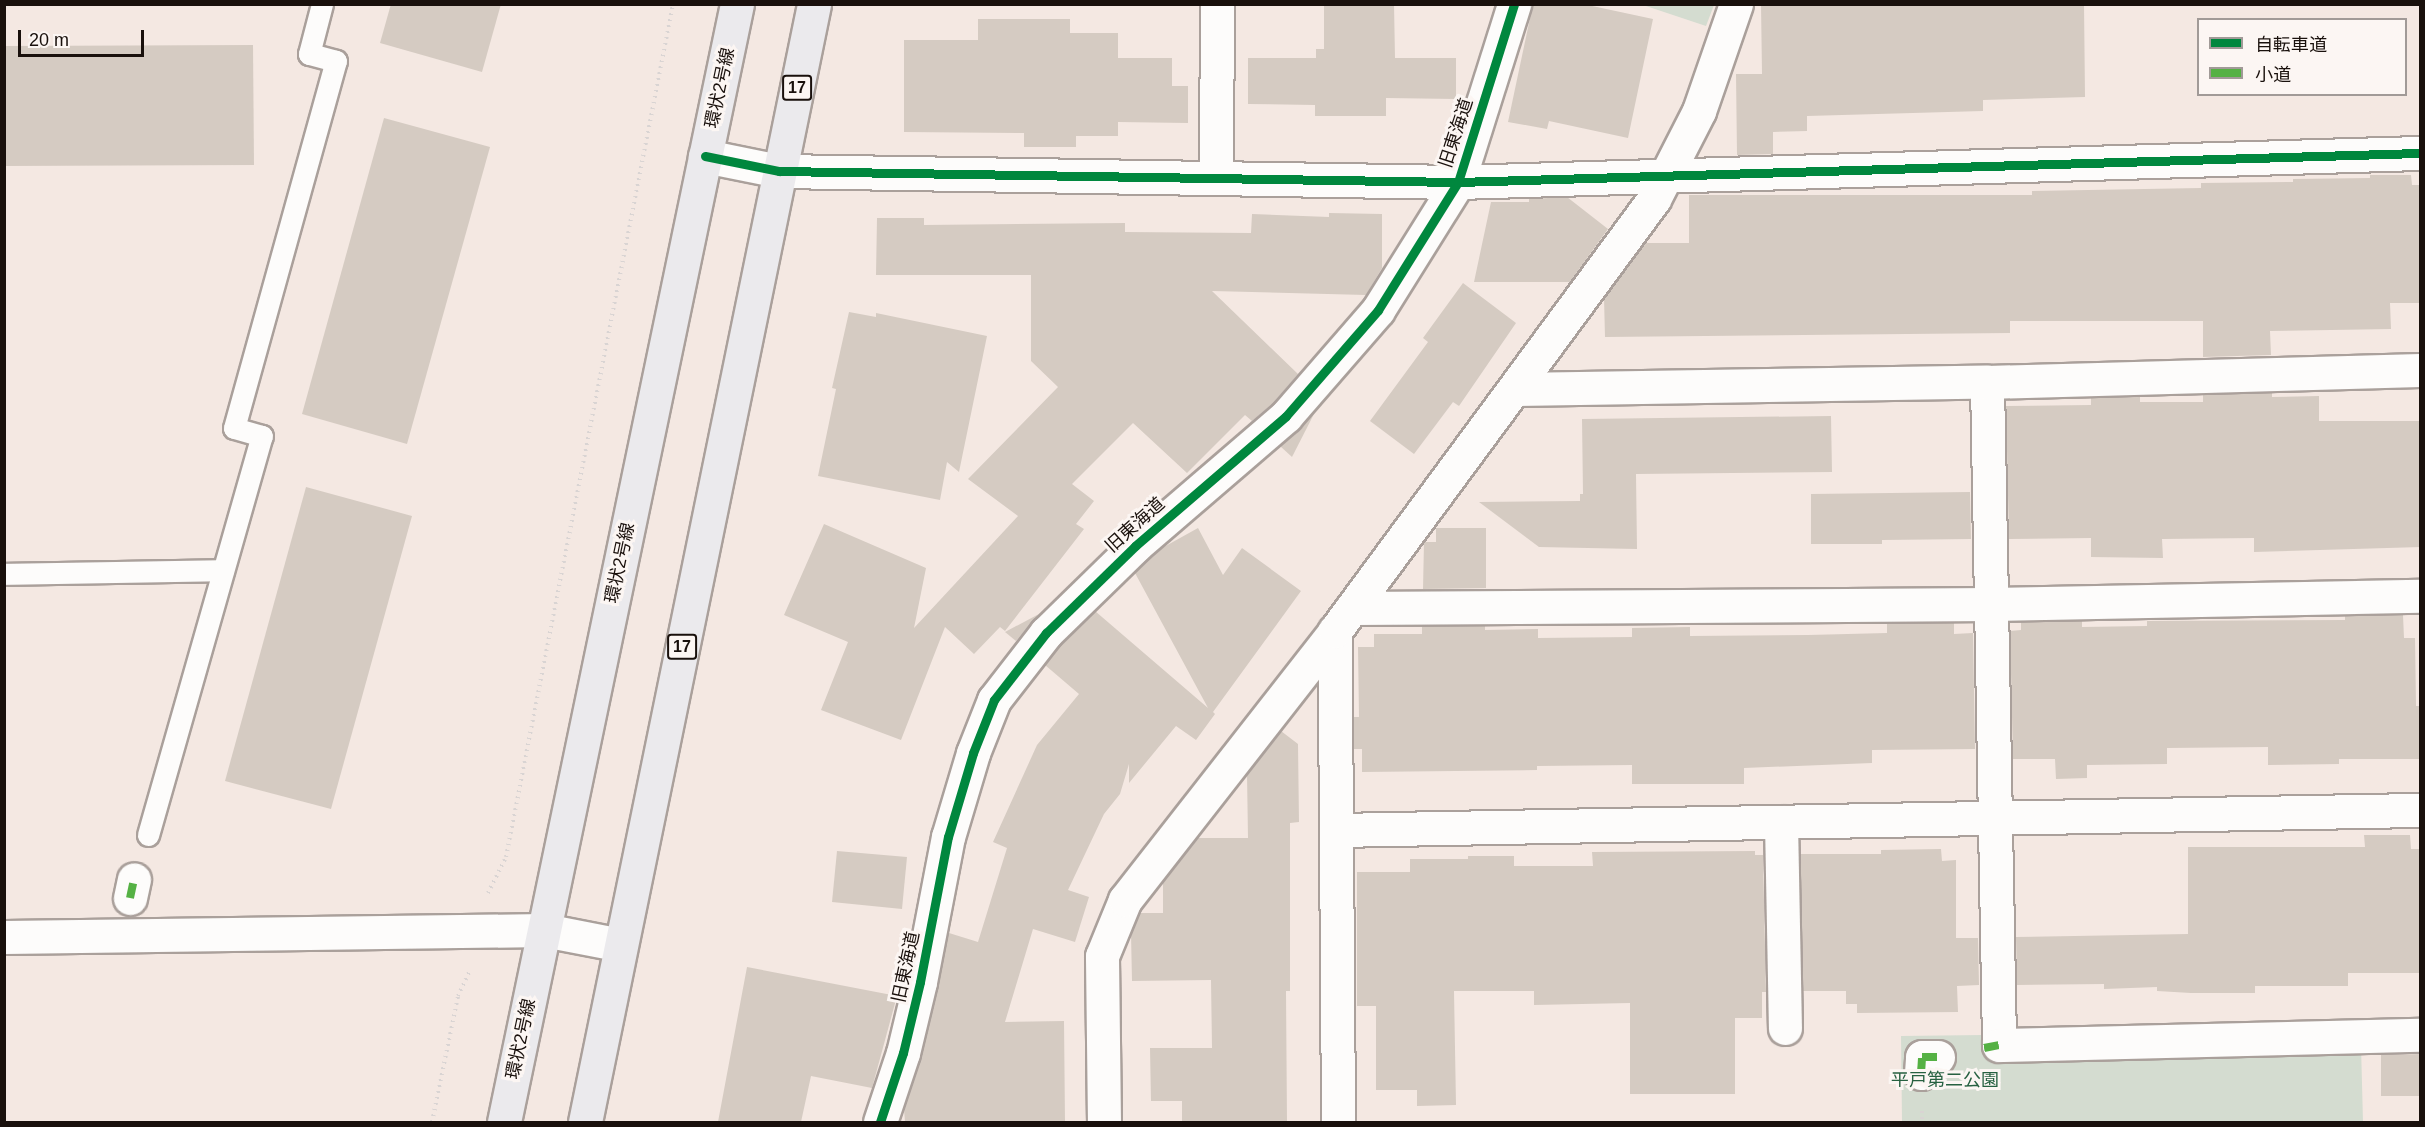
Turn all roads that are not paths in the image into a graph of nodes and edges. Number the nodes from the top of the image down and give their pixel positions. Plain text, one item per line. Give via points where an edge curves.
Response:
1 (322, 4) edge
2 (737, 4) edge
3 (814, 4) edge
4 (1217, 4) edge
5 (1514, 4) edge
6 (1736, 4) edge
7 (2421, 153) edge
8 (705, 156) junction
9 (779, 171) junction
10 (1666, 177) junction
11 (1216, 178) junction
12 (1458, 182) junction
13 (2421, 370) edge
14 (1987, 382) junction
15 (1516, 389) junction
16 (224, 570) junction
17 (4, 574) edge
18 (2421, 596) edge
19 (1992, 604) junction
20 (1343, 620) junction
21 (2421, 810) edge
22 (1996, 818) junction
23 (1781, 822) junction
24 (1336, 830) junction
25 (148, 835) dead end
26 (544, 930) junction
27 (4, 937) edge
28 (621, 945) junction
29 (1785, 1028) dead end
30 (2421, 1035) edge
31 (504, 1122) edge
32 (585, 1122) edge
33 (880, 1122) edge
34 (1104, 1122) edge
35 (1338, 1122) edge

1 - 16 lane via 309,54 336,61 234,428 262,436
2 - 8 main road, 環状2号線
3 - 9 main road, 17
4 - 11 street
5 - 12 street, 旧東海道
6 - 10 street via 1699,111
7 - 10 street
8 - 9 street
8 - 26 main road, 環状2号線
9 - 11 street
9 - 28 main road, 17
10 - 12 street
10 - 15 street
11 - 12 street
12 - 33 street, 旧東海道 via 1378,310 1286,417 1127,554 1046,633 994,700 973,753 948,837 906,1043
13 - 14 street
14 - 15 street
14 - 19 street
15 - 20 street
16 - 17 lane
16 - 25 lane
18 - 19 street
19 - 20 street
19 - 22 street
20 - 24 street
20 - 34 street via 1125,900 1102,956
21 - 22 street
22 - 23 street
22 - 30 street via 1991,1047
23 - 24 street
23 - 29 street
24 - 35 street
26 - 27 street
26 - 28 street
26 - 31 main road, 環状2号線
28 - 32 main road, 17

